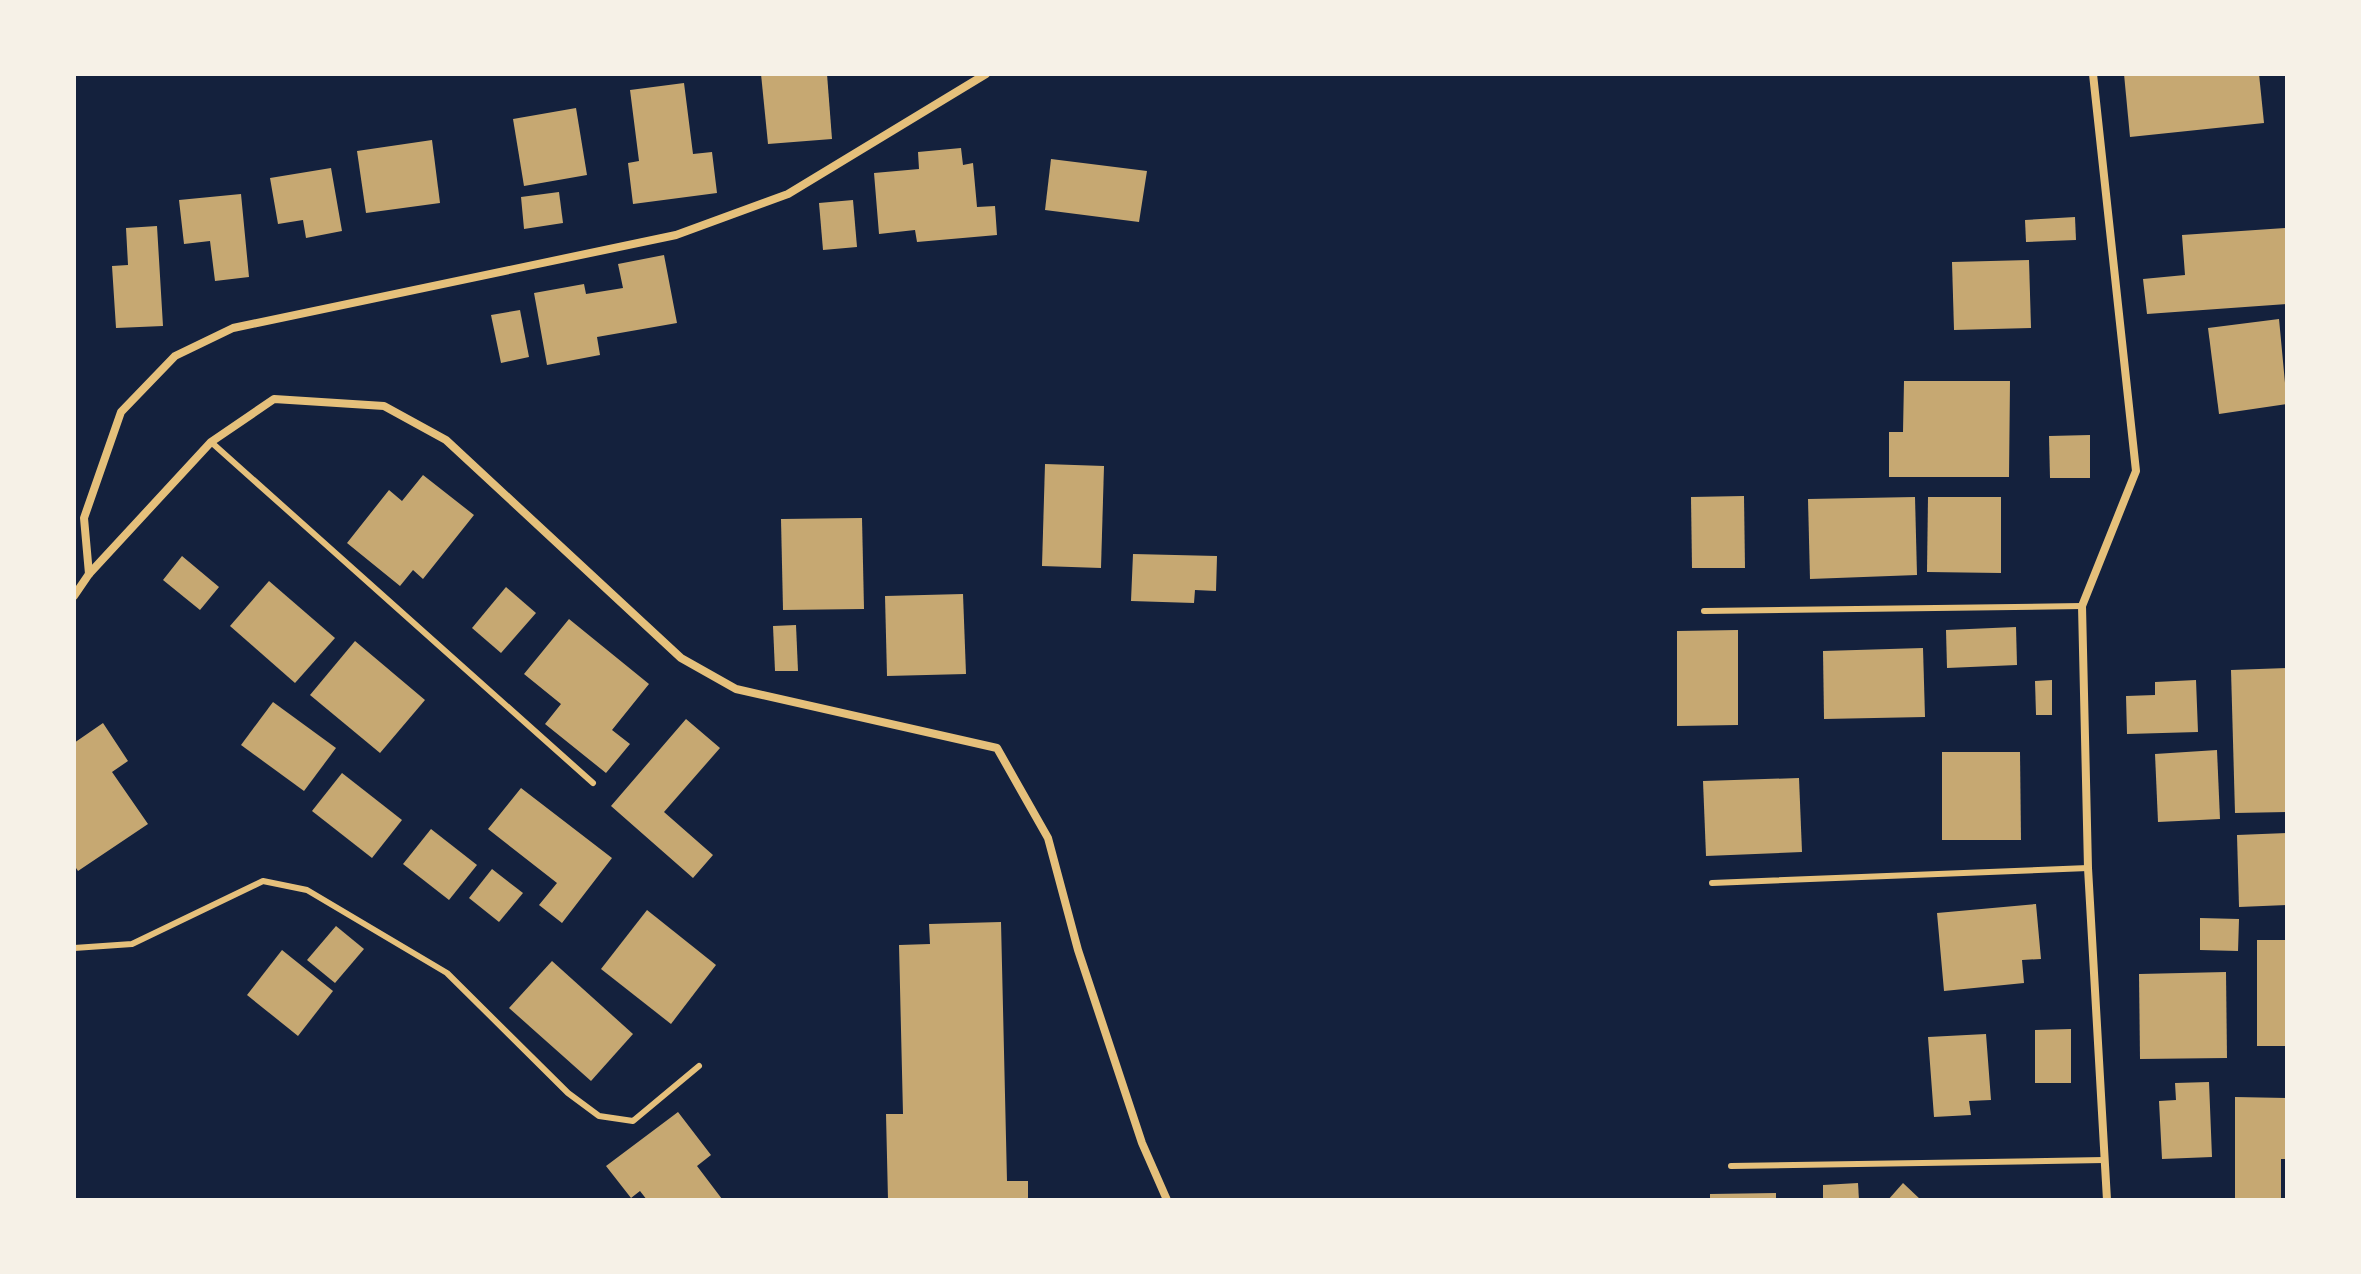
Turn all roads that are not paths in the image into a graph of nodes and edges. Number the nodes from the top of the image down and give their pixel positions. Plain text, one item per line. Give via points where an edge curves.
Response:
1 (986, 74) edge
2 (2093, 74) edge
3 (211, 442) junction
4 (89, 574) junction
5 (74, 596) edge
6 (2082, 606) junction
7 (1704, 611) dead end
8 (593, 783) dead end
9 (2088, 868) junction
10 (1712, 883) dead end
11 (74, 948) edge
12 (699, 1066) dead end
13 (2104, 1160) junction
14 (1731, 1166) dead end
15 (1167, 1200) edge
16 (2107, 1200) edge

1 - 4 street via 788,194 676,235 233,328 175,356 121,412 84,518
2 - 6 street via 2136,471
3 - 4 street
3 - 8 lane
3 - 15 street via 274,399 384,406 446,440 681,658 736,689 997,748 1048,838 1078,950 1142,1143
4 - 5 street
6 - 7 lane
6 - 9 street
9 - 10 lane
9 - 13 street
11 - 12 lane via 132,944 263,881 307,890 447,973 568,1093 599,1116 633,1121
13 - 14 lane
13 - 16 street

